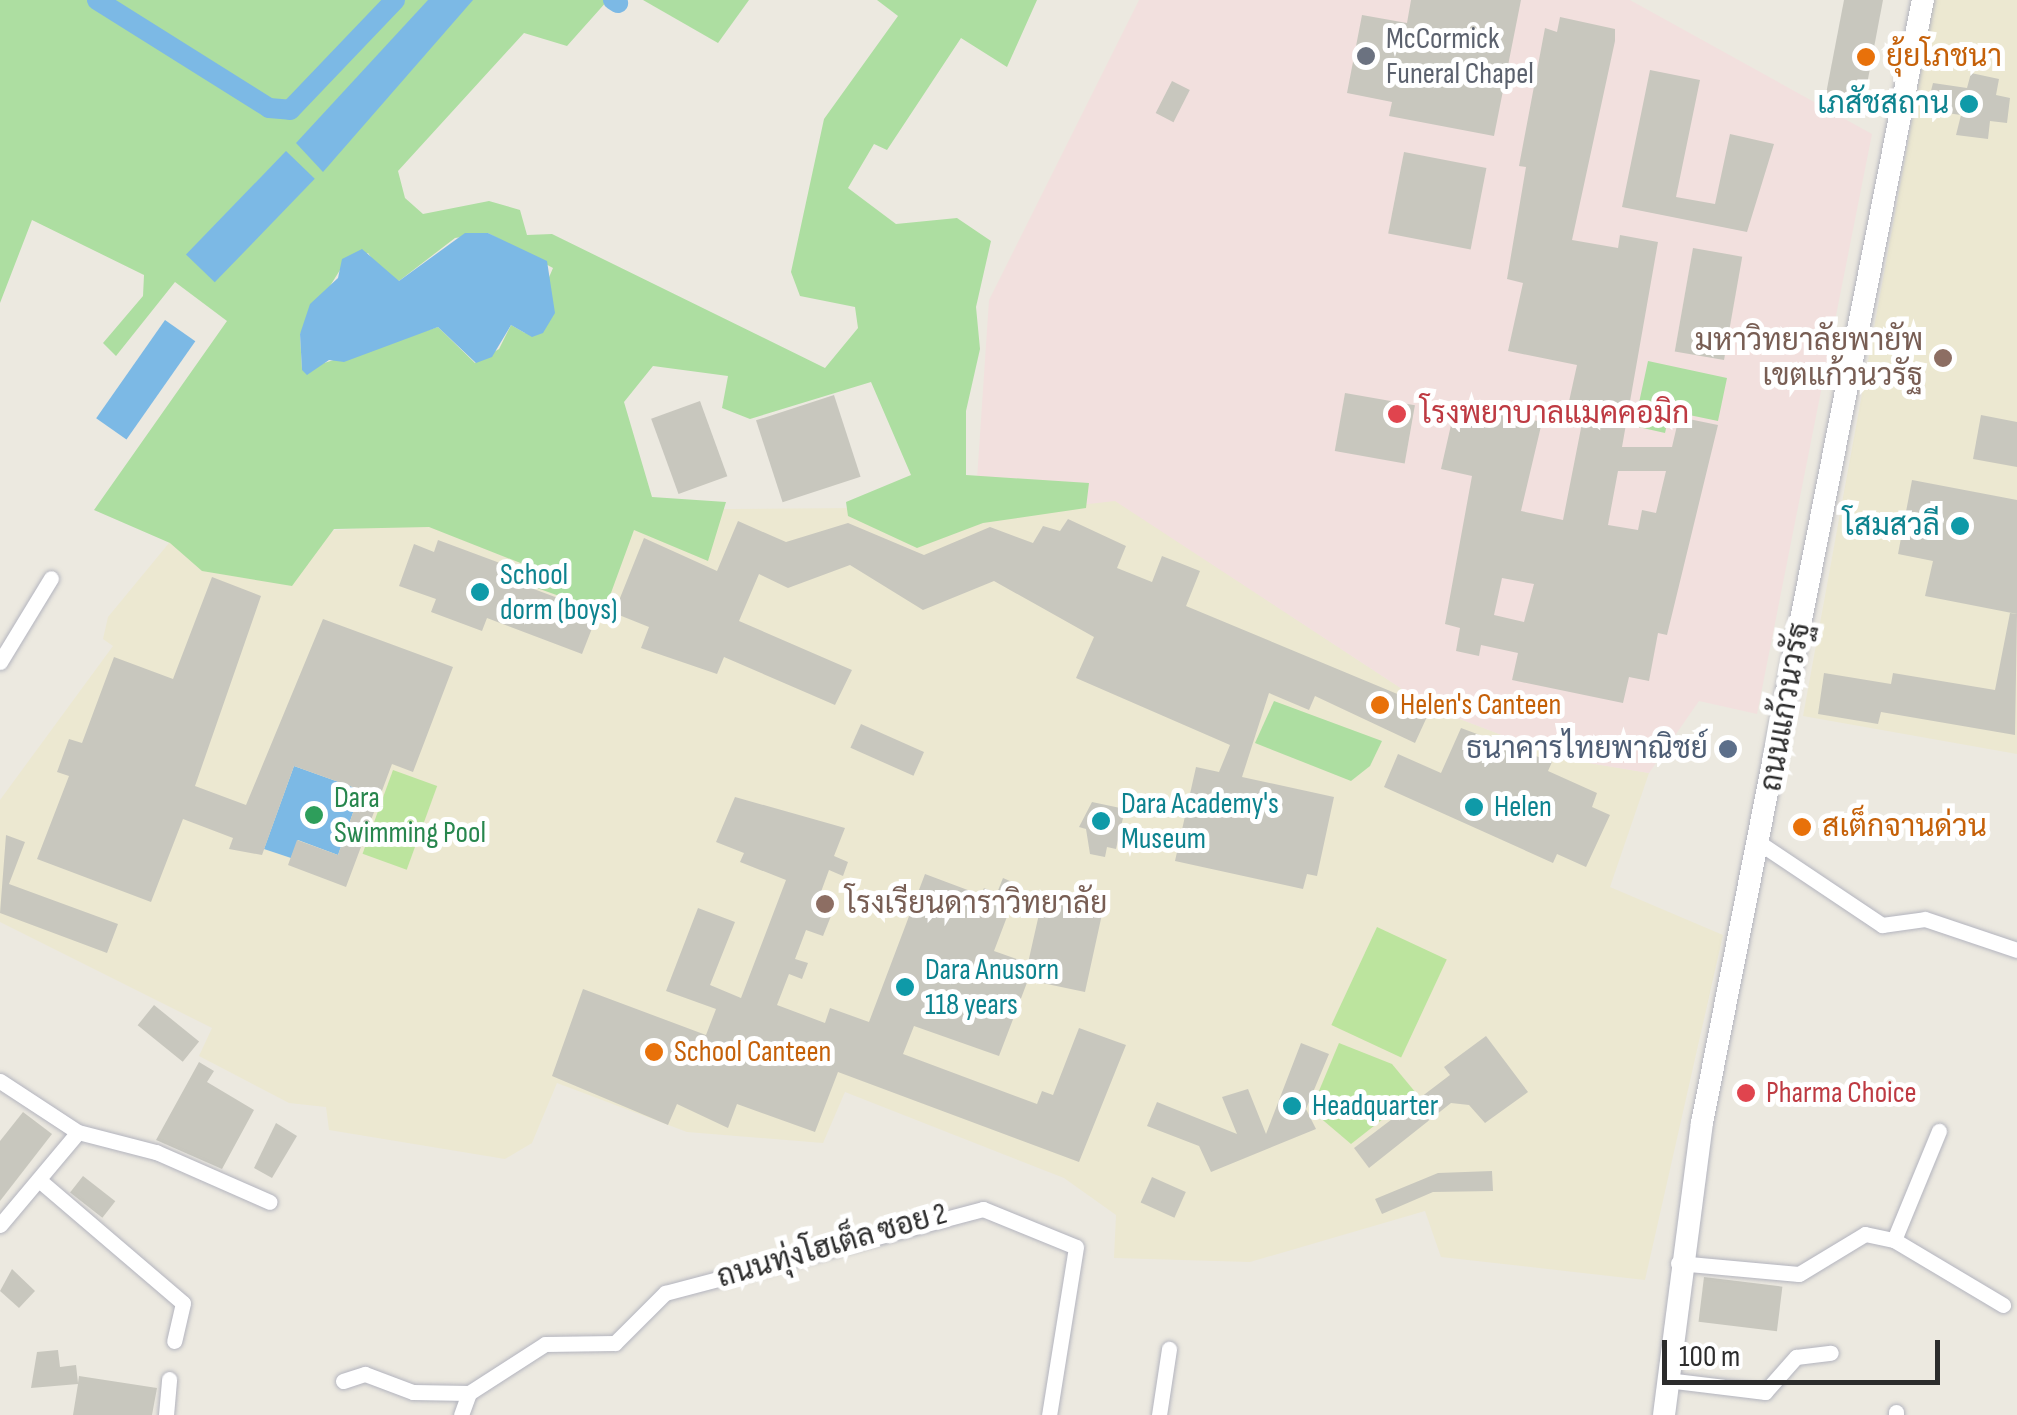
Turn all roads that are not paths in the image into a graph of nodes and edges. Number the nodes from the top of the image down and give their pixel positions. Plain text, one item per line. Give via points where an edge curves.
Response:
1 (1922, 0) edge
2 (51, 578) dead end
3 (0, 662) edge
4 (1761, 844) junction
5 (2017, 950) edge
6 (0, 1081) edge
7 (1939, 1131) dead end
8 (78, 1132) junction
9 (39, 1180) junction
10 (270, 1202) dead end
11 (0, 1225) edge
12 (1894, 1240) junction
13 (1678, 1263) junction
14 (2003, 1305) dead end
15 (174, 1341) dead end
16 (1169, 1348) dead end
17 (1831, 1353) dead end
18 (169, 1380) dead end
19 (1666, 1380) junction
20 (344, 1381) dead end
21 (469, 1393) junction
22 (166, 1415) edge
23 (461, 1415) edge
24 (1048, 1415) edge
25 (1159, 1415) edge
26 (1664, 1415) edge

1 - 4 street, ถนนแก้วนวรัฐ
2 - 3 street
4 - 5 street via 1882,925 1925,919
4 - 13 street, ถนนแก้วนวรัฐ
6 - 8 street
7 - 12 street
8 - 9 street
8 - 10 street via 156,1152
9 - 11 street
9 - 15 street via 183,1302
12 - 13 street via 1856,1234 1799,1274
12 - 14 street
13 - 19 street, ถนนแก้วนวรัฐ
16 - 25 street
17 - 19 street via 1796,1356 1764,1392
18 - 22 street
19 - 26 street, ถนนแก้วนวรัฐ
20 - 21 street via 365,1374 413,1392
21 - 23 street
21 - 24 street, ถนนทุ่งโฮเต็ล ซอย 2 via 544,1344 615,1343 665,1294 982,1209 1076,1247

